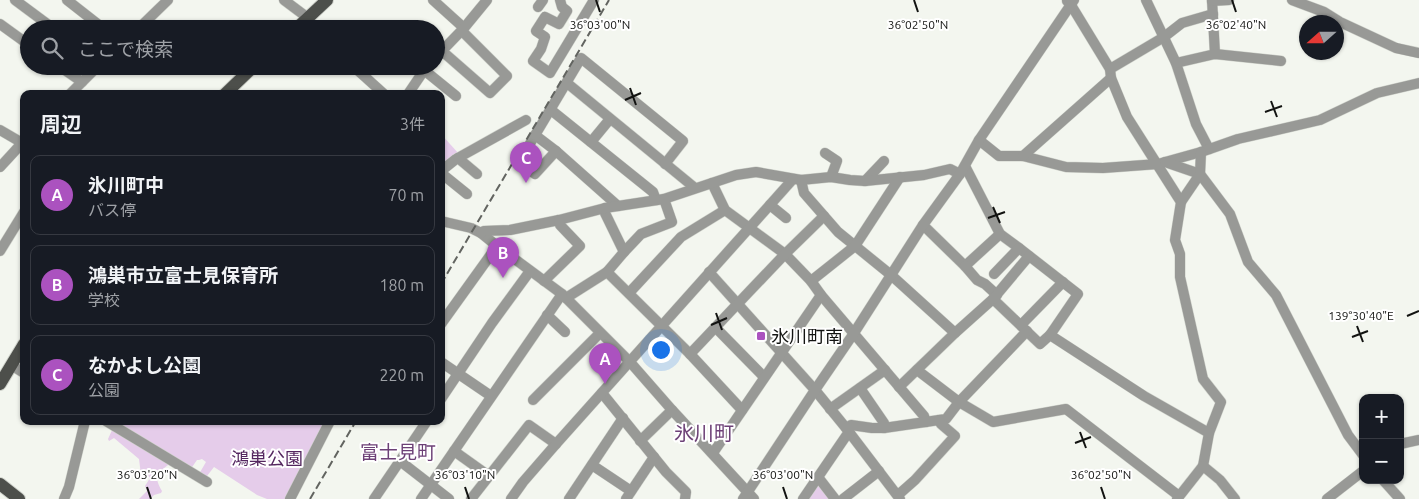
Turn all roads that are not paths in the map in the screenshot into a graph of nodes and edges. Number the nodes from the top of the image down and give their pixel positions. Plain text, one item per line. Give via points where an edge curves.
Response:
1 (15, 0) edge
2 (67, 0) edge
3 (168, 0) edge
4 (284, 0) edge
5 (327, 0) edge
6 (433, 0) edge
7 (487, 0) edge
8 (560, 0) edge
9 (594, 0) edge
10 (1146, 0) edge
11 (1229, 0) edge
12 (1292, 0) edge
13 (1212, 1) edge
14 (1071, 2) edge
15 (567, 11) junction
16 (1213, 14) junction
17 (584, 17) junction
18 (42, 20) edge
19 (93, 20) edge
20 (147, 20) edge
21 (302, 20) edge
22 (309, 20) edge
23 (0, 24) edge
24 (463, 29) junction
25 (1164, 37) junction
26 (20, 38) edge
27 (445, 48) edge
28 (1419, 53) edge
29 (1216, 54) junction
30 (445, 59) edge
31 (1281, 61) dead end
32 (1176, 63) junction
33 (1111, 74) junction
34 (72, 75) edge
35 (89, 75) edge
36 (245, 75) edge
37 (363, 75) edge
38 (420, 75) edge
39 (433, 75) edge
40 (82, 82) junction
41 (566, 83) junction
42 (1419, 83) edge
43 (74, 90) edge
44 (229, 90) edge
45 (380, 90) edge
46 (411, 90) edge
47 (456, 96) dead end
48 (550, 110) junction
49 (610, 119) junction
50 (526, 120) dead end
51 (0, 130) edge
52 (535, 135) junction
53 (979, 140) junction
54 (20, 141) edge
55 (591, 142) junction
56 (20, 146) edge
57 (556, 151) junction
58 (1205, 151) junction
59 (825, 153) dead end
60 (1023, 156) junction
61 (458, 158) junction
62 (884, 161) dead end
63 (1162, 163) junction
64 (665, 164) junction
65 (0, 167) edge
66 (445, 169) edge
67 (962, 170) junction
68 (477, 174) dead end
69 (1200, 174) junction
70 (445, 175) edge
71 (830, 177) junction
72 (900, 177) junction
73 (797, 180) junction
74 (866, 181) junction
75 (712, 183) junction
76 (694, 188) junction
77 (467, 194) dead end
78 (660, 200) junction
79 (1181, 202) junction
80 (770, 205) junction
81 (618, 206) junction
82 (605, 208) junction
83 (725, 210) junction
84 (824, 216) junction
85 (20, 218) edge
86 (786, 218) dead end
87 (559, 220) junction
88 (445, 223) edge
89 (923, 225) junction
90 (750, 228) junction
91 (481, 233) junction
92 (1000, 234) junction
93 (497, 246) junction
94 (855, 246) junction
95 (1019, 248) junction
96 (0, 251) edge
97 (624, 252) junction
98 (785, 254) junction
99 (1029, 256) junction
100 (965, 266) junction
101 (530, 271) junction
102 (607, 272) junction
103 (710, 272) junction
104 (994, 274) dead end
105 (891, 275) junction
106 (544, 281) junction
107 (811, 281) junction
108 (1063, 282) junction
109 (629, 293) junction
110 (821, 295) junction
111 (564, 296) junction
112 (995, 297) junction
113 (737, 303) junction
114 (547, 315) junction
115 (445, 318) edge
116 (662, 325) junction
117 (716, 328) junction
118 (1024, 328) junction
119 (565, 332) dead end
120 (600, 333) junction
121 (854, 333) junction
122 (955, 333) junction
123 (1050, 335) junction
124 (20, 350) edge
125 (781, 353) junction
126 (690, 354) junction
127 (630, 362) junction
128 (445, 365) edge
129 (10, 366) junction
130 (885, 370) junction
131 (917, 370) junction
132 (20, 371) edge
133 (458, 374) junction
134 (764, 377) junction
135 (0, 384) edge
136 (899, 387) junction
137 (860, 388) junction
138 (814, 390) junction
139 (445, 393) edge
140 (602, 393) junction
141 (491, 396) junction
142 (533, 400) dead end
143 (959, 402) junction
144 (830, 409) junction
145 (672, 410) junction
146 (742, 410) junction
147 (622, 418) junction
148 (939, 420) junction
149 (926, 422) junction
150 (84, 425) edge
151 (113, 425) edge
152 (328, 425) edge
153 (424, 425) edge
154 (884, 428) junction
155 (848, 430) junction
156 (1209, 433) junction
157 (1419, 440) edge
158 (640, 441) junction
159 (1404, 443) edge
160 (556, 444) junction
161 (1359, 450) edge
162 (454, 451) junction
163 (713, 453) junction
164 (654, 458) junction
165 (400, 461) junction
166 (592, 464) junction
167 (1204, 466) junction
168 (879, 471) junction
169 (1359, 474) edge
170 (489, 476) junction
171 (818, 477) junction
172 (207, 482) dead end
173 (0, 484) edge
174 (431, 484) junction
175 (1387, 484) edge
176 (629, 495) edge
177 (687, 497) edge
178 (749, 497) edge
179 (899, 497) edge
180 (513, 498) edge
181 (1178, 498) edge
182 (19, 499) edge
183 (64, 499) edge
184 (290, 499) edge
185 (374, 499) edge
186 (421, 499) edge
187 (449, 499) edge
188 (471, 499) edge
189 (569, 499) edge
190 (804, 499) edge
191 (842, 499) edge
192 (1235, 499) edge
193 (1327, 499) edge
194 (1400, 499) edge

1 - 18 street
2 - 19 street
3 - 20 street
4 - 21 street
5 - 22 main road
6 - 24 street
7 - 24 street
8 - 15 street
9 - 17 street
10 - 25 street
11 - 13 street
12 - 28 street via 1324,12 1396,48
13 - 16 street
14 - 33 street
14 - 53 street
15 - 17 street
15 - 17 street via 559,24 545,17 536,30 545,37 533,61 550,73
16 - 25 street via 1182,22
16 - 29 street
23 - 26 street
24 - 27 street
24 - 30 street via 507,76 490,93
25 - 32 street
25 - 33 street
29 - 31 street
29 - 32 street
32 - 58 street
33 - 60 street
33 - 63 street via 1127,117
34 - 40 street
35 - 40 street
36 - 44 main road
37 - 45 street
38 - 46 street
39 - 47 street
40 - 43 street
41 - 48 street
41 - 49 street
41 - 64 street via 582,58 683,141
42 - 58 street via 1377,93 1320,120 1238,138
48 - 52 street
48 - 55 street
49 - 55 street
49 - 64 street
50 - 61 street
51 - 54 street
52 - 57 street
52 - 57 street via 519,162 535,174
53 - 60 street via 999,156
53 - 67 street
55 - 78 street
56 - 65 street
57 - 81 street
58 - 63 street
58 - 69 street
59 - 71 street via 838,161
60 - 63 street via 1066,167
61 - 66 street
61 - 68 street
62 - 74 street
63 - 69 street
63 - 79 street
64 - 76 street
67 - 72 street
67 - 89 street
67 - 92 street
69 - 79 street
69 - 161 street via 1230,214 1248,262 1276,295 1348,435
70 - 77 street
71 - 73 street
71 - 74 street
72 - 74 street
72 - 94 street
73 - 75 street via 756,172
73 - 80 street
73 - 84 street
75 - 76 street
75 - 83 street
76 - 78 street
78 - 81 street
78 - 97 street via 672,222 641,234
79 - 156 street via 1175,240 1180,254 1180,277 1203,379 1221,402
80 - 86 street
80 - 90 street
81 - 82 street
82 - 87 street
82 - 97 street
83 - 90 street
83 - 109 street via 681,237
84 - 94 street
84 - 98 street
85 - 96 street
87 - 91 street
87 - 106 street via 580,246
88 - 91 street
89 - 100 street
89 - 105 street
90 - 98 street
90 - 103 street
91 - 93 street
92 - 95 street
92 - 100 street
93 - 101 street
93 - 115 street
94 - 105 street
94 - 107 street
95 - 99 street
95 - 104 street
97 - 102 street
98 - 107 street
98 - 113 street
99 - 108 street
99 - 112 street
100 - 112 street
101 - 106 street
101 - 133 street
102 - 109 street
102 - 111 street
103 - 113 street
103 - 116 street
105 - 121 street
105 - 122 street
106 - 111 street
107 - 110 street
108 - 118 street
108 - 123 street via 1078,294
109 - 116 street
110 - 121 street
110 - 125 street
111 - 114 street
111 - 120 street
112 - 118 street
112 - 122 street
113 - 117 street
113 - 125 street
114 - 119 street
114 - 141 street
116 - 126 street
116 - 127 street
117 - 126 street
117 - 134 street
118 - 123 street via 1040,344
118 - 143 street
120 - 127 street
120 - 142 street
121 - 130 street
121 - 138 street
122 - 131 street
123 - 156 street via 1144,396
124 - 129 main road
125 - 134 street
125 - 138 street
126 - 146 street
127 - 140 street
127 - 145 street
128 - 133 street
129 - 132 street
129 - 135 main road
130 - 136 street
130 - 137 street
131 - 136 street
131 - 143 street
133 - 139 street
133 - 141 street
134 - 146 street
136 - 149 street
137 - 144 street
137 - 154 street via 884,423
138 - 144 street
138 - 178 street
140 - 147 street
140 - 160 street
141 - 162 street
143 - 148 street via 946,419
143 - 181 street via 992,422 1066,409
144 - 155 street
145 - 158 street
145 - 163 street
146 - 163 street
147 - 158 street
147 - 166 street
148 - 149 street
148 - 179 street via 955,436
149 - 154 street
150 - 183 street
151 - 172 street
152 - 184 street
153 - 165 street
154 - 155 street via 851,425
155 - 168 street
155 - 171 street
156 - 167 street
157 - 159 street
158 - 164 street
160 - 170 street via 529,425
160 - 180 street
162 - 170 street
162 - 174 street
163 - 178 street
164 - 176 street
164 - 177 street
165 - 174 street
165 - 185 street
166 - 176 street
166 - 189 street
167 - 181 street
167 - 192 street
168 - 179 street
168 - 191 street
169 - 193 street
170 - 188 street
171 - 190 street
171 - 191 street
173 - 182 main road
174 - 186 street
174 - 187 street
175 - 194 street

